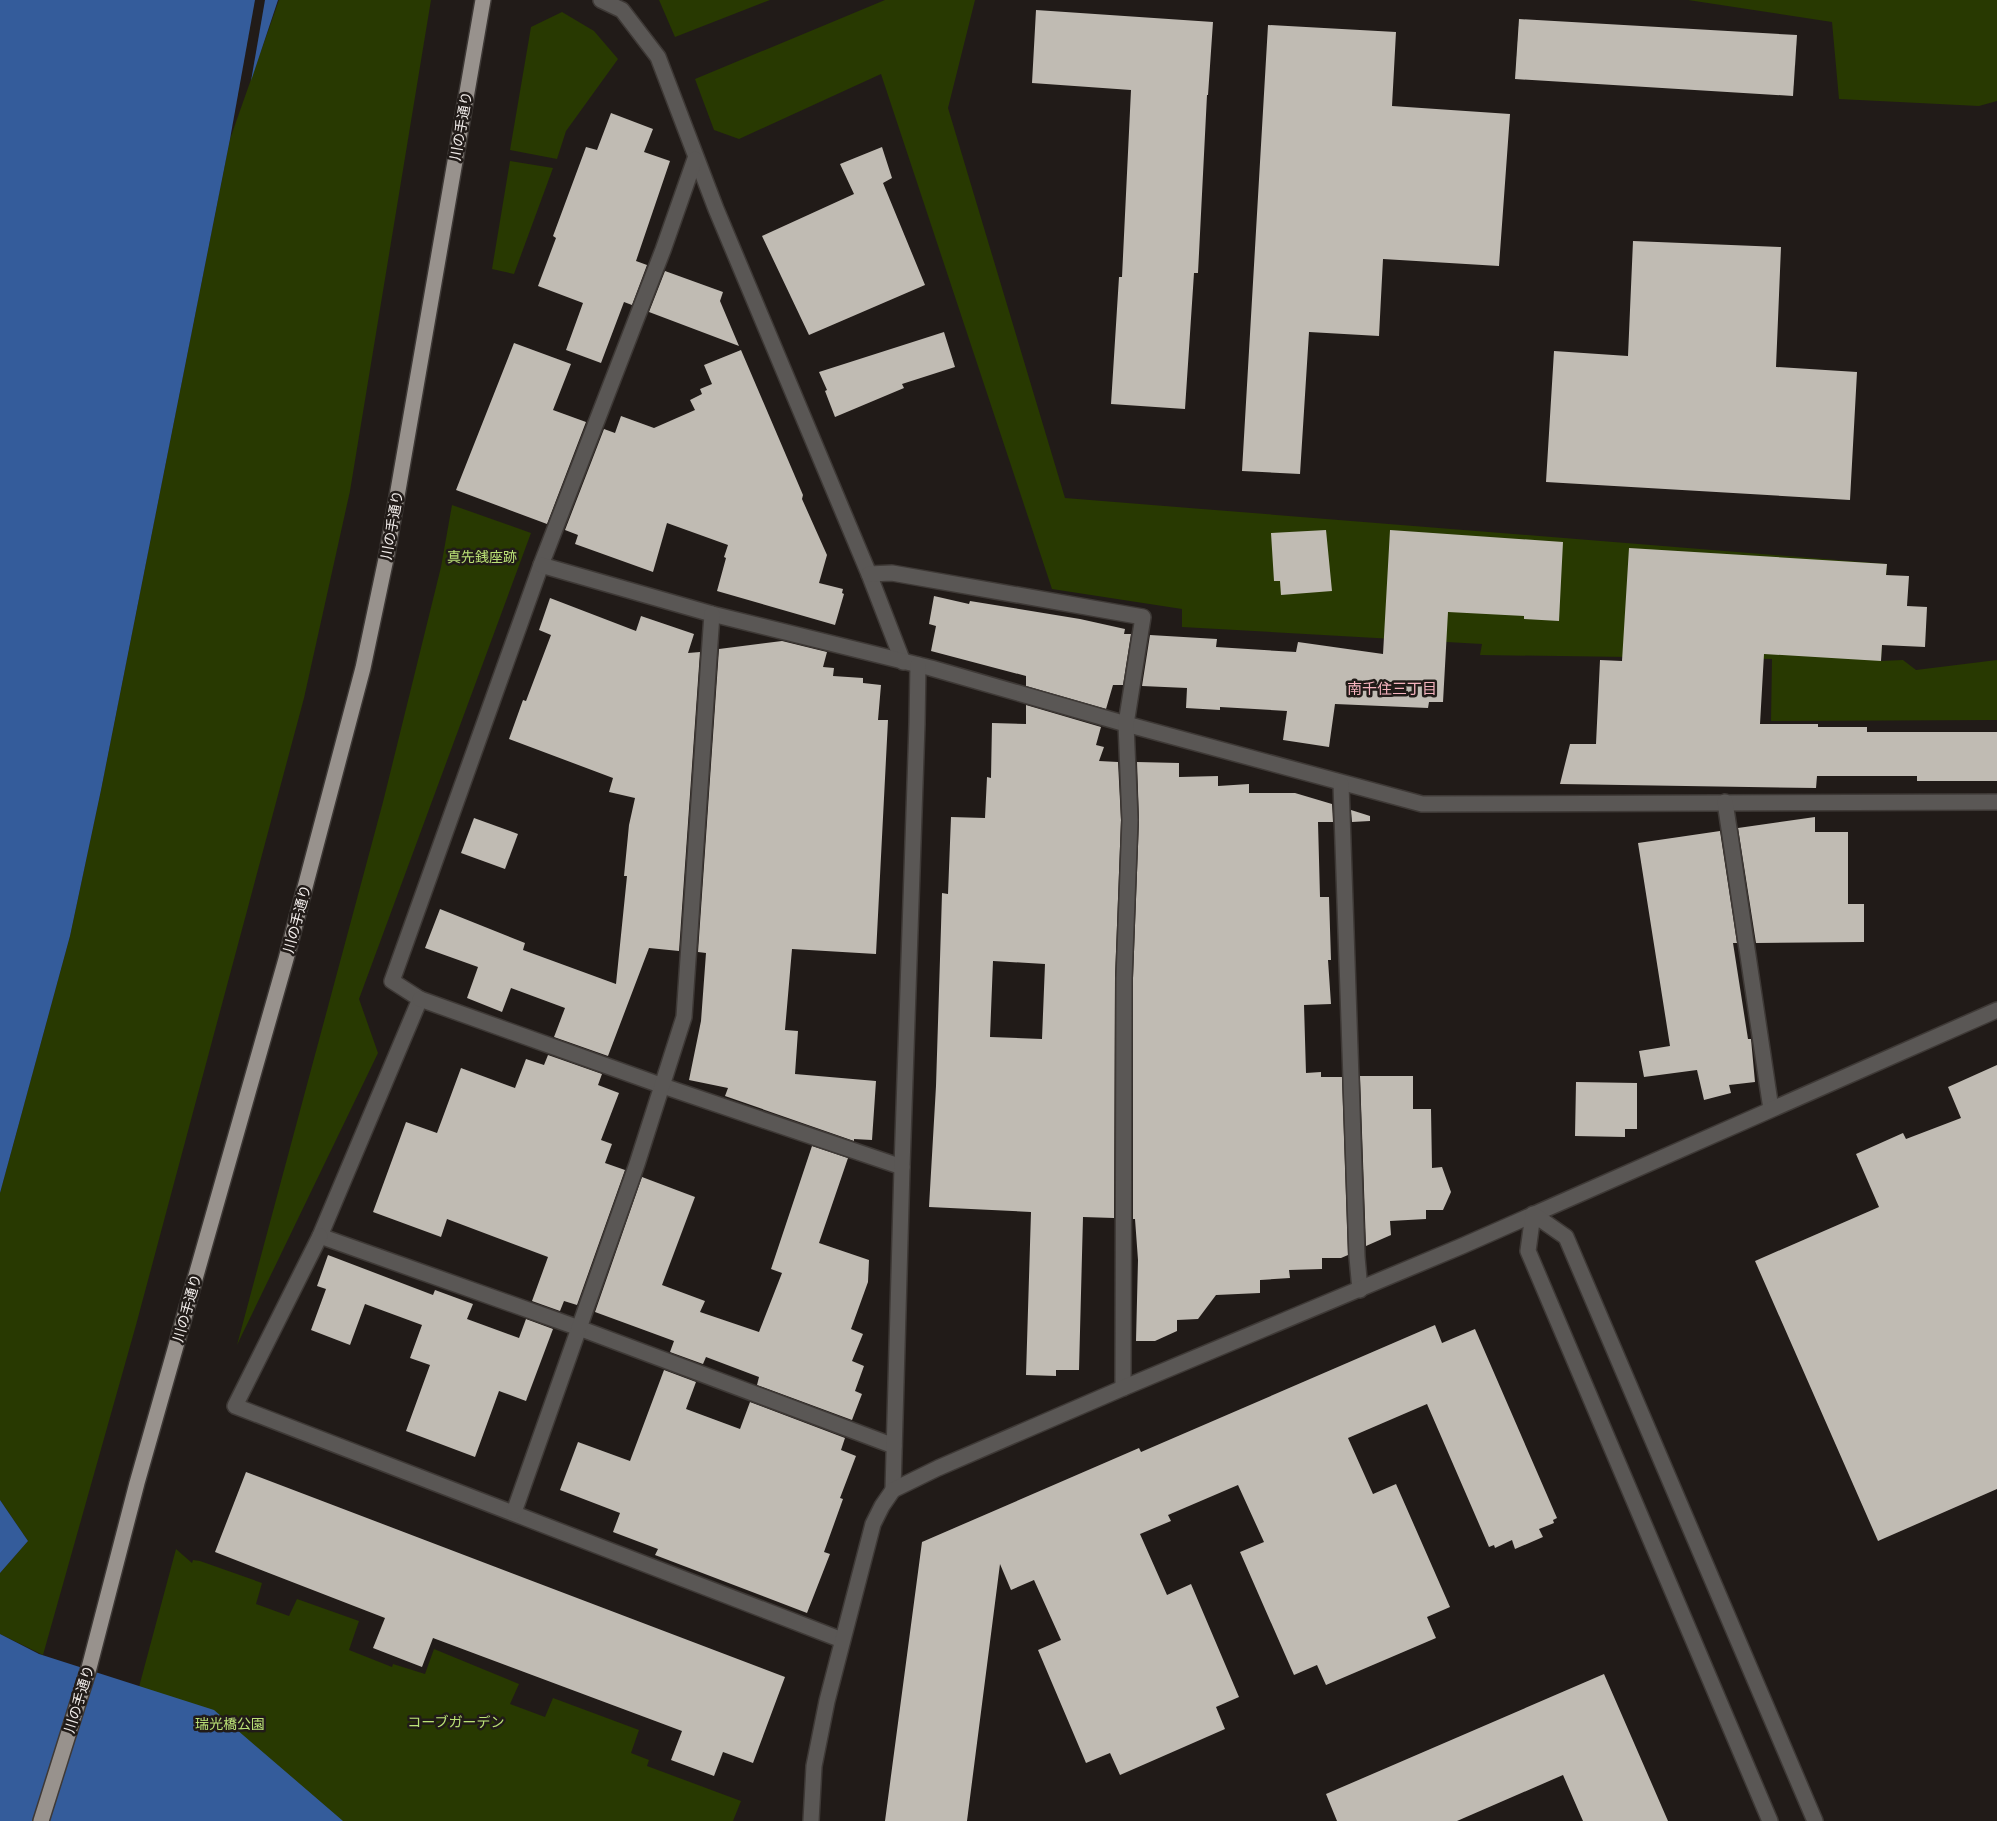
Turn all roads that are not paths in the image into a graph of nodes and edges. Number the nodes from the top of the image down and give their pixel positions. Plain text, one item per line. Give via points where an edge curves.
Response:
1 (483, 0) edge
2 (601, 0) edge
3 (695, 158) junction
4 (542, 565) junction
5 (869, 574) junction
6 (712, 614) junction
7 (910, 663) junction
8 (1126, 724) junction
9 (1341, 784) junction
10 (1725, 802) junction
11 (1997, 802) edge
12 (420, 999) junction
13 (1997, 1010) edge
14 (663, 1086) junction
15 (1771, 1109) junction
16 (902, 1167) junction
17 (1533, 1214) junction
18 (320, 1236) junction
19 (1360, 1290) junction
20 (579, 1328) junction
21 (1124, 1388) junction
22 (894, 1446) junction
23 (893, 1490) junction
24 (514, 1512) junction
25 (842, 1640) junction
26 (41, 1821) edge
27 (811, 1821) edge
28 (1770, 1821) edge
29 (1815, 1821) edge

1 - 26 main road, 川の手通り via 389,544 363,668 286,959 137,1483 89,1668
2 - 3 street via 622,10 658,57
3 - 4 street
3 - 5 street
4 - 6 street
4 - 12 street via 392,981
5 - 7 street
5 - 8 street via 892,573 1143,617
6 - 7 street
6 - 14 street via 684,1017
7 - 8 street
7 - 16 street via 917,734
8 - 9 street
8 - 21 street via 1130,820 1124,978
9 - 10 street via 1422,804
9 - 19 street
10 - 11 street
10 - 15 street
12 - 14 street
12 - 18 street
13 - 15 street
14 - 16 street
14 - 20 street
15 - 17 street
16 - 22 street
17 - 19 street
17 - 28 street via 1528,1251
17 - 29 street via 1566,1237
18 - 20 street
18 - 24 street via 234,1406
19 - 21 street
20 - 22 street
20 - 24 street
21 - 23 street
22 - 23 street
23 - 25 street via 873,1524
24 - 25 street
25 - 27 street via 814,1766

